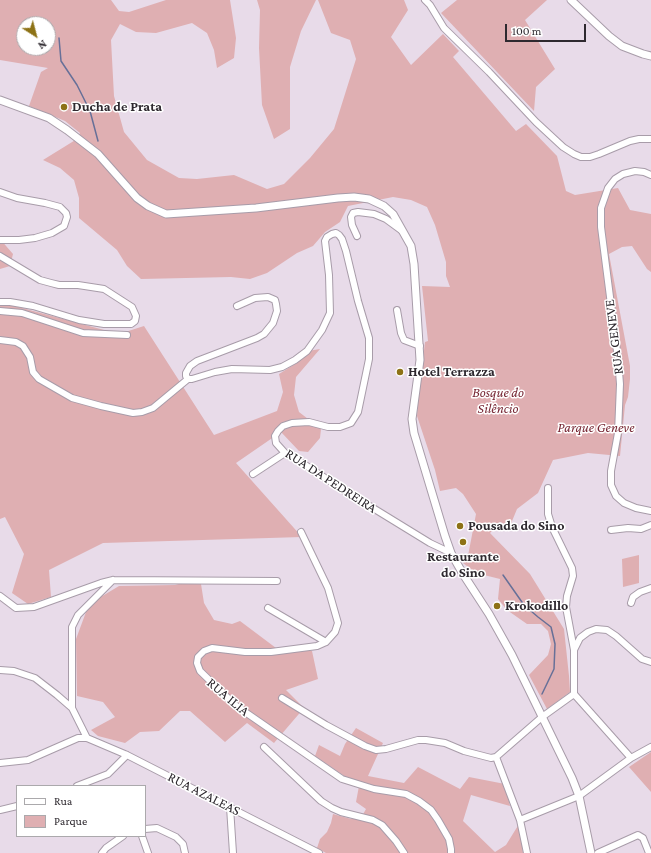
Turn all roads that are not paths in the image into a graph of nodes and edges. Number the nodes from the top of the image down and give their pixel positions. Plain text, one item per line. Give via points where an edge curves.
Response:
1 (425, 0) edge
2 (571, 0) edge
3 (651, 56) edge
4 (0, 100) edge
5 (651, 139) edge
6 (651, 175) edge
7 (0, 192) edge
8 (404, 232) junction
9 (357, 236) dead end
10 (0, 240) edge
11 (0, 256) edge
12 (0, 302) edge
13 (237, 306) dead end
14 (397, 310) dead end
15 (0, 311) edge
16 (127, 335) dead end
17 (0, 340) edge
18 (420, 346) junction
19 (188, 379) junction
20 (285, 453) junction
21 (253, 474) dead end
22 (548, 488) dead end
23 (651, 511) edge
24 (651, 525) edge
25 (611, 530) dead end
26 (301, 532) dead end
27 (451, 553) junction
28 (113, 580) junction
29 (277, 581) dead end
30 (651, 588) edge
31 (0, 596) edge
32 (631, 603) dead end
33 (268, 608) dead end
34 (326, 642) junction
35 (574, 650) junction
36 (651, 662) edge
37 (0, 670) edge
38 (574, 694) junction
39 (282, 698) dead end
40 (72, 708) junction
41 (542, 717) junction
42 (87, 738) junction
43 (264, 747) dead end
44 (651, 747) edge
45 (128, 755) junction
46 (496, 757) junction
47 (632, 758) junction
48 (0, 764) edge
49 (80, 785) edge
50 (579, 796) junction
51 (16, 806) edge
52 (230, 807) junction
53 (0, 810) edge
54 (520, 820) junction
55 (146, 829) edge
56 (122, 837) edge
57 (142, 837) edge
58 (102, 853) edge
59 (148, 853) edge
60 (185, 853) edge
61 (233, 853) edge
62 (319, 853) edge
63 (404, 853) edge
64 (451, 853) edge
65 (527, 853) edge
66 (591, 853) edge
67 (598, 853) edge
68 (649, 853) edge

1 - 5 street via 444,28 536,122 574,154 590,157 630,141
2 - 3 street via 622,46
4 - 8 street via 49,118 82,140 137,198 166,214 256,208 354,197 384,206 393,214
6 - 23 street, RUA GENEVE via 635,171 615,179 608,188 601,208 601,227 620,384 618,433 611,485 616,496 624,503
7 - 10 street via 60,207 67,217 64,226 52,233 35,238
8 - 9 street via 386,219 358,212 351,217
8 - 18 street via 411,246 414,264
11 - 12 street via 40,280 59,285 104,289 132,307 136,316 131,324 104,324 79,320 33,306
13 - 19 street via 255,298 268,297 275,300 277,311 273,323 264,334 197,361 186,373
14 - 18 street via 404,340
15 - 16 street via 28,315 82,333
17 - 19 street via 16,342 23,346 30,357 33,372 39,379 76,399 133,413 153,408
18 - 27 street via 412,419 414,433
19 - 20 street, RUA DA PEDREIRA via 232,369 270,370 296,360 307,351 330,313 325,241 332,234 339,235 346,251 369,338 369,359 358,412 351,423 340,427 309,422 283,426 275,436 276,443
20 - 21 street
20 - 27 street, RUA DA PEDREIRA
22 - 35 street via 548,514 572,568 573,576 566,607
24 - 25 street via 641,529
26 - 34 street via 328,588 337,618 335,632
27 - 41 street via 512,655
28 - 29 street
28 - 31 street via 34,607 16,608
28 - 40 street via 78,615 72,627
30 - 32 street via 633,597
33 - 34 street
34 - 64 street, RUA ILIA via 317,646 271,652 212,648 204,650 197,663 204,677 235,705 342,779 374,789 406,794 419,801 431,810 438,820 449,839
35 - 36 street via 580,638 588,632 596,629 607,630 642,659
35 - 38 street
37 - 40 street via 14,671 35,678
38 - 41 street
38 - 47 street
39 - 46 street via 326,725 376,750 426,740 445,743 485,758
40 - 42 street
41 - 46 street
41 - 50 street
42 - 45 street, RUA AZALEAS
42 - 48 street via 78,738 28,760
43 - 63 street via 321,801 341,812 373,820 382,825
44 - 47 street
45 - 49 street via 108,774
45 - 52 street, RUA AZALEAS
46 - 54 street
47 - 50 street
50 - 54 street
50 - 66 street
51 - 53 street
52 - 61 street
52 - 62 street, RUA AZALEAS
54 - 65 street
55 - 60 street via 157,828 176,837 183,844
56 - 58 street
57 - 59 street
67 - 68 street via 640,835

